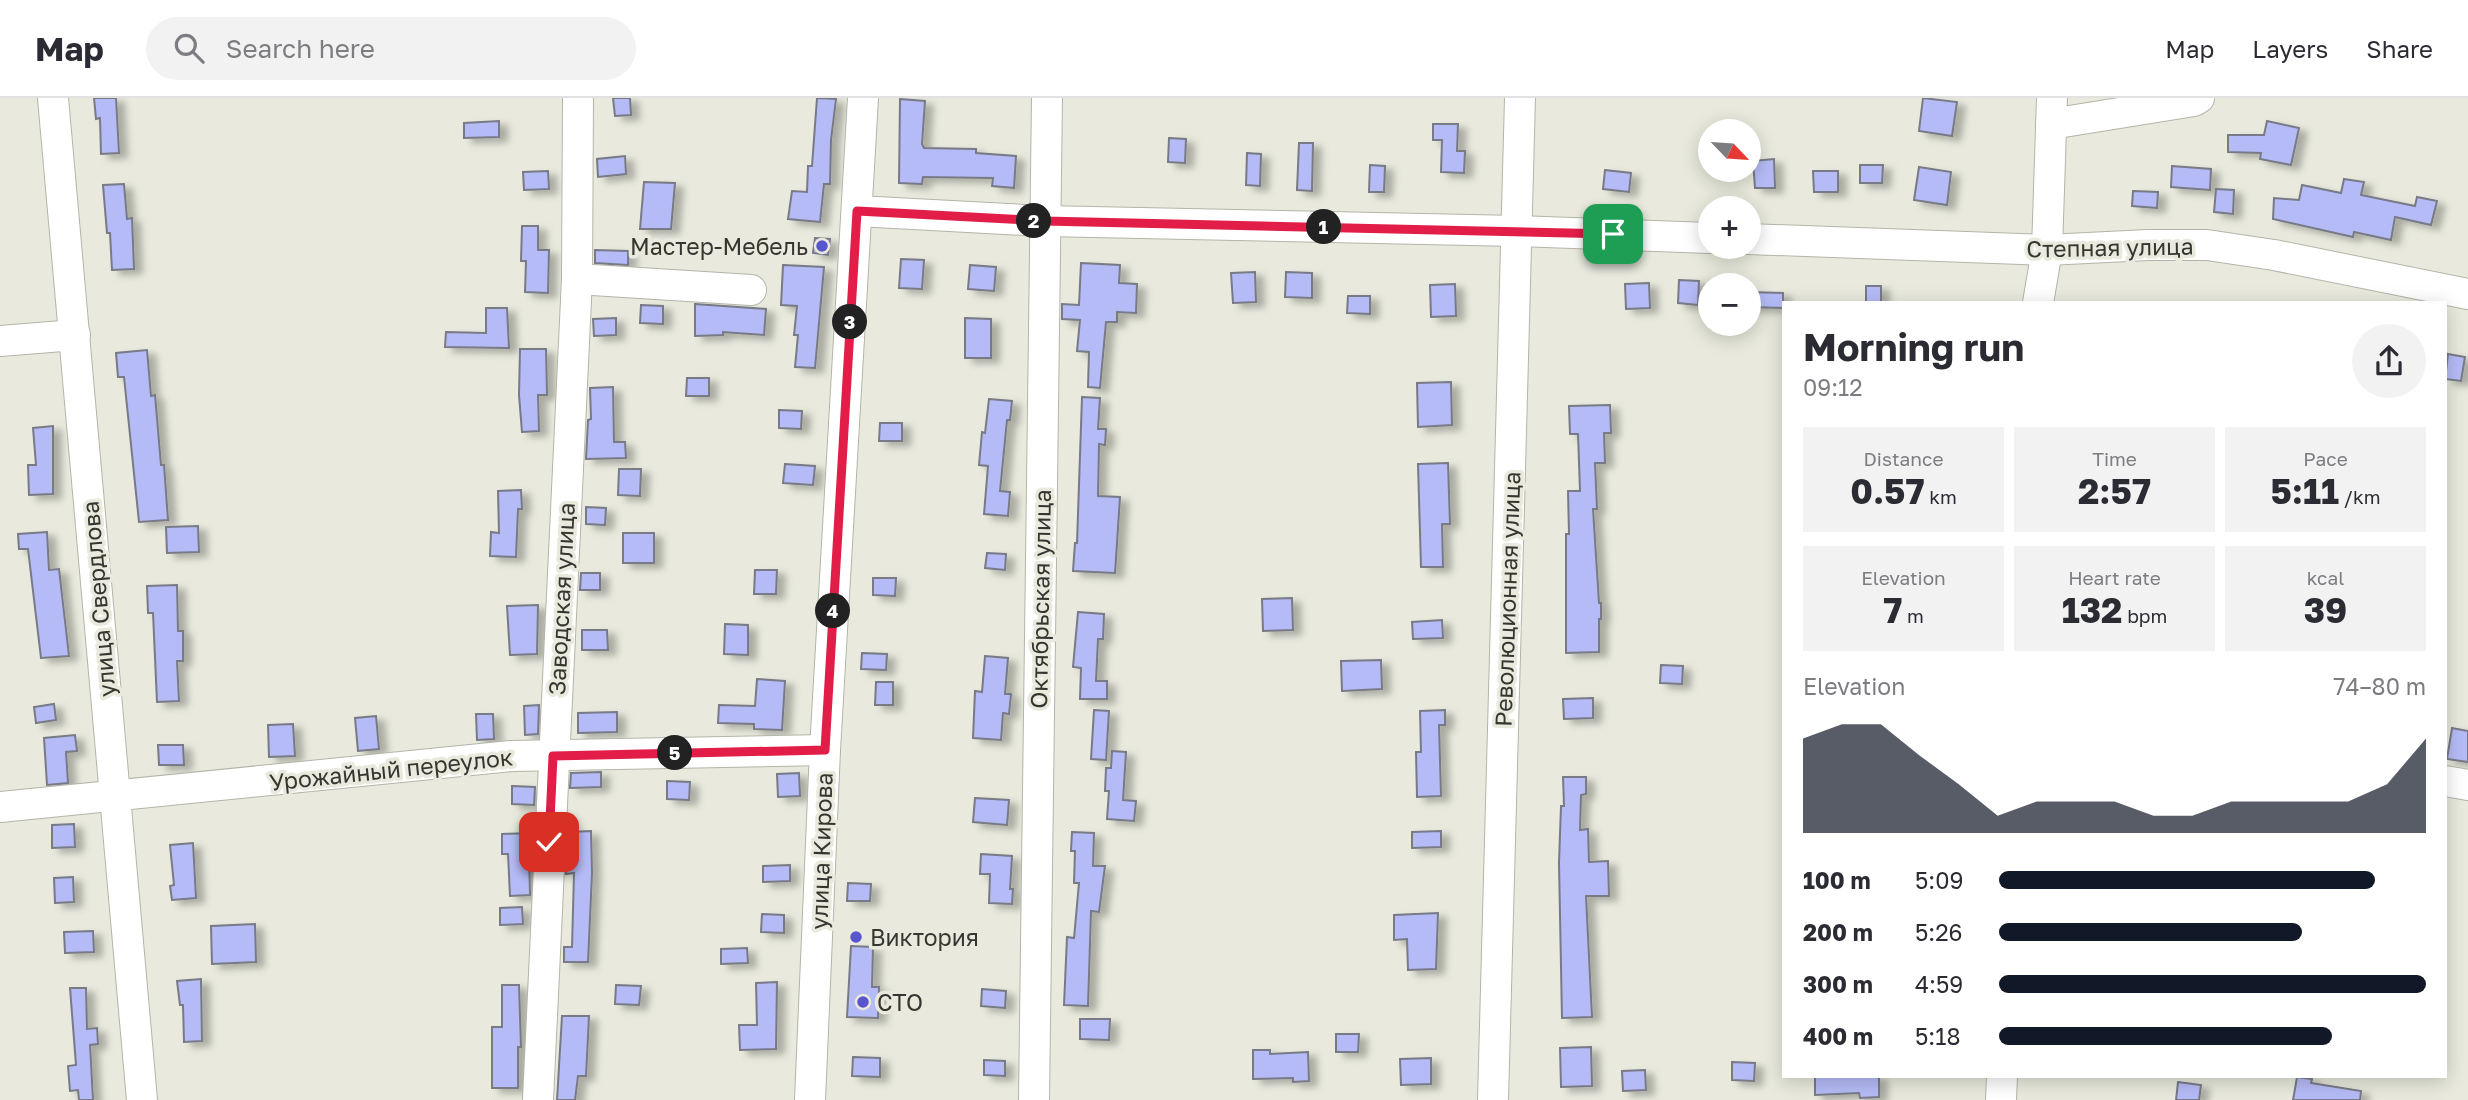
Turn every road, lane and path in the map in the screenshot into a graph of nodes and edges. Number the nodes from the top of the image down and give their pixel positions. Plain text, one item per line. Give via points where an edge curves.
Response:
1 (52, 98) edge
2 (579, 98) edge
3 (863, 98) edge
4 (1047, 98) edge
5 (1520, 98) edge
6 (2199, 98) edge
7 (2052, 111) edge
8 (857, 211) junction
9 (1044, 221) junction
10 (1517, 231) junction
11 (1698, 238) edge
12 (1761, 239) edge
13 (2047, 250) junction
14 (577, 279) junction
15 (751, 290) dead end
16 (2468, 293) edge
17 (2038, 301) edge
18 (75, 335) junction
19 (0, 341) edge
20 (825, 750) junction
21 (553, 756) junction
22 (2447, 781) edge
23 (2468, 785) edge
24 (116, 797) junction
25 (0, 807) edge
26 (2002, 1078) edge
27 (142, 1100) edge
28 (538, 1100) edge
29 (810, 1100) edge
30 (1034, 1100) edge
31 (1493, 1100) edge
32 (2001, 1100) edge

1 - 18 street, улица Свердлова
2 - 14 street, Заводская улица
3 - 8 street, улица Кирова
4 - 9 street, Октябрьская улица
5 - 10 street, Революционная улица
6 - 7 street
7 - 13 street
8 - 9 street
8 - 20 street, улица Кирова
9 - 10 street
9 - 30 street, Октябрьская улица
10 - 11 street
10 - 31 street, Революционная улица
12 - 13 street, Степная улица
13 - 16 street, Степная улица via 2207,245
13 - 17 street
14 - 15 street
14 - 21 street, Заводская улица
18 - 19 street
18 - 24 street, улица Свердлова
20 - 21 street, Урожайный переулок
20 - 29 street, улица Кирова
21 - 24 street, Урожайный переулок via 511,756
21 - 28 street, Заводская улица
22 - 23 street
24 - 25 street, Урожайный переулок
24 - 27 street, улица Свердлова
26 - 32 street

